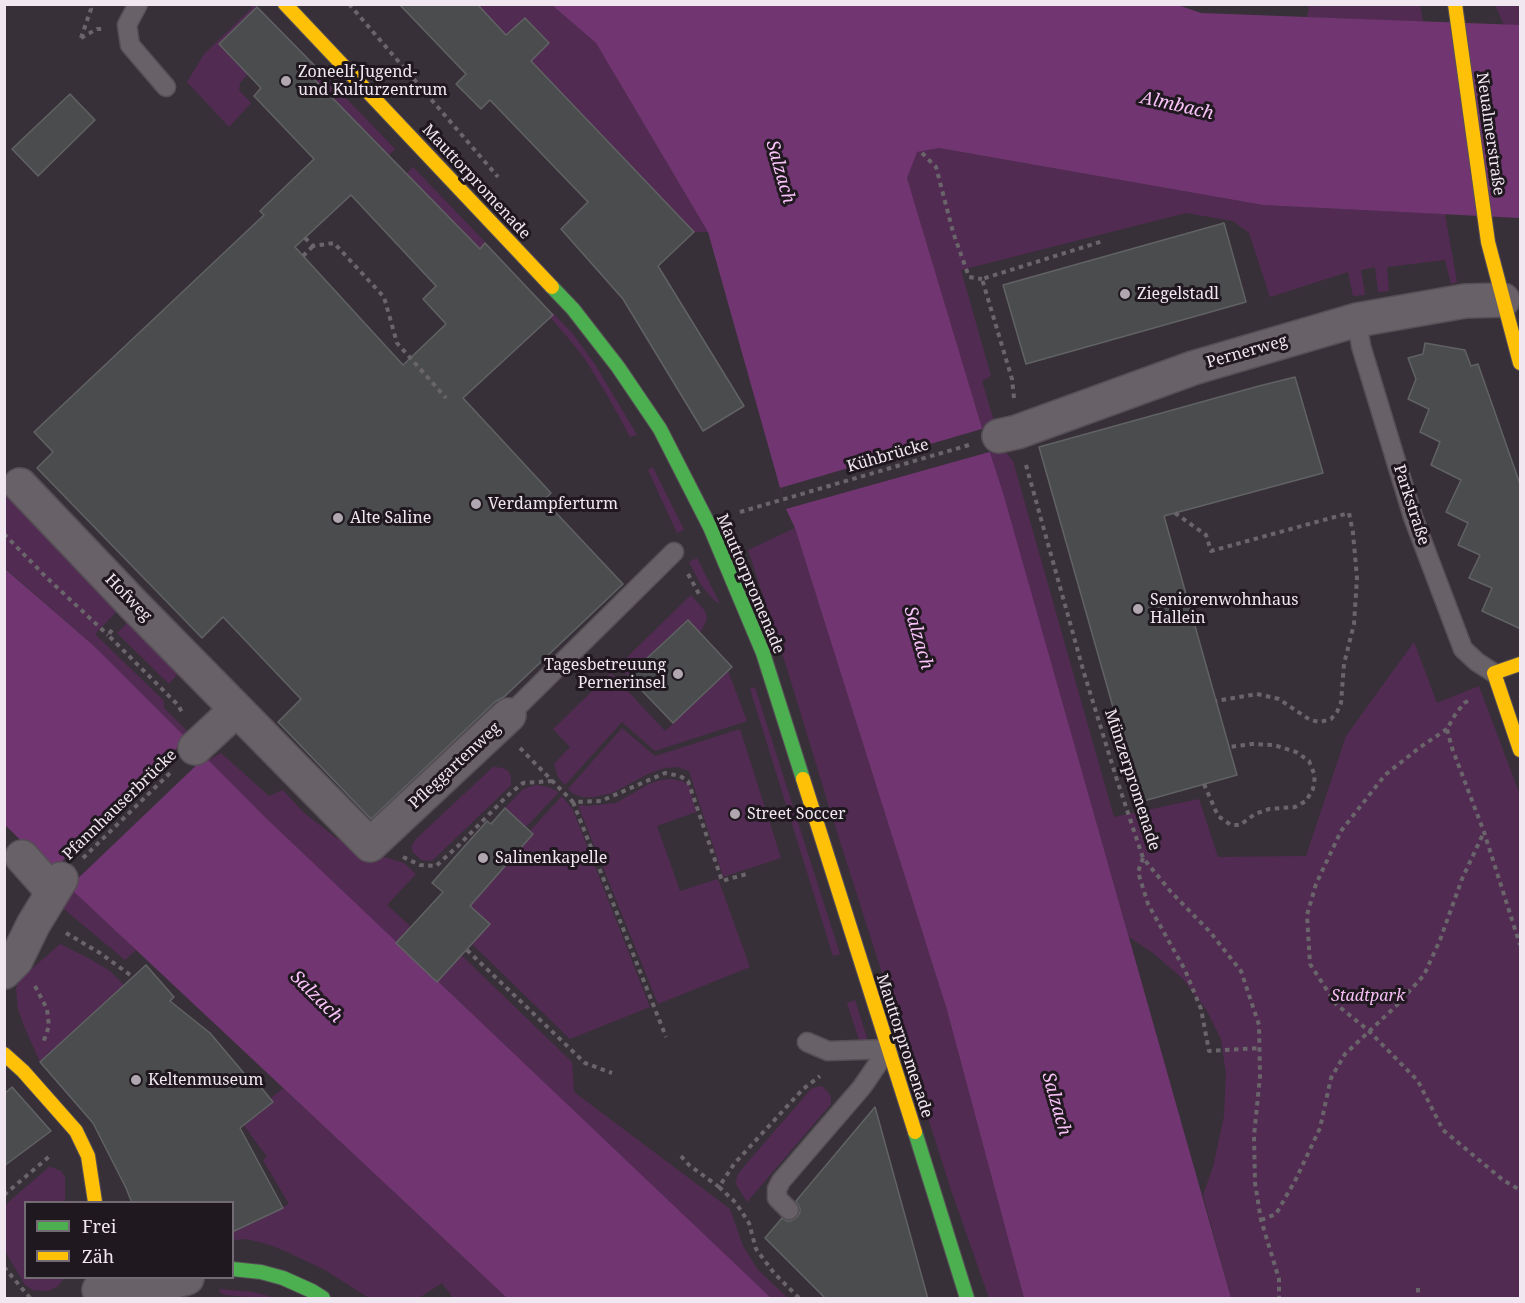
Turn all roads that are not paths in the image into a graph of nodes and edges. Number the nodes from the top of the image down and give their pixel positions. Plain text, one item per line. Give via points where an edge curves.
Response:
1 (138, 4) edge
2 (285, 4) edge
3 (1455, 4) edge
4 (166, 87) dead end
5 (1503, 300) junction
6 (1357, 320) junction
7 (1521, 363) edge
8 (1008, 434) road end
9 (20, 485) dead end
10 (674, 552) dead end
11 (1521, 664) edge
12 (1497, 681) junction
13 (236, 710) junction
14 (504, 720) joint
15 (195, 748) road end
16 (1521, 750) edge
17 (22, 857) dead end
18 (10, 966) edge
19 (807, 1042) dead end
20 (888, 1049) junction
21 (4, 1054) edge
22 (95, 1201) edge
23 (789, 1210) dead end
24 (234, 1269) edge
25 (183, 1279) edge
26 (98, 1289) edge
27 (323, 1299) edge
28 (968, 1299) edge

1 - 4 lane via 127,25 130,45
2 - 20 main road, Mauttorpromenade via 573,309 660,429 710,527 763,653
3 - 5 main road, Neualmerstraße via 1488,242
5 - 6 street, Pernerweg via 1465,301
5 - 7 main road, Neualmerstraße
6 - 8 street, Pernerweg via 1193,368
6 - 12 lane, Parkstraße via 1360,346 1413,517 1463,649
9 - 13 street, Hofweg
10 - 14 lane, Pfleggartenweg
11 - 12 main road
12 - 16 main road
13 - 14 street, Pfleggartenweg via 370,845
13 - 15 street
17 - 18 street via 57,886
19 - 20 lane via 828,1051
20 - 23 lane via 862,1087 781,1181 777,1198
20 - 28 main road, Mauttorpromenade
21 - 22 main road via 77,1134 88,1156
24 - 27 main road via 283,1278
25 - 26 street via 160,1285

